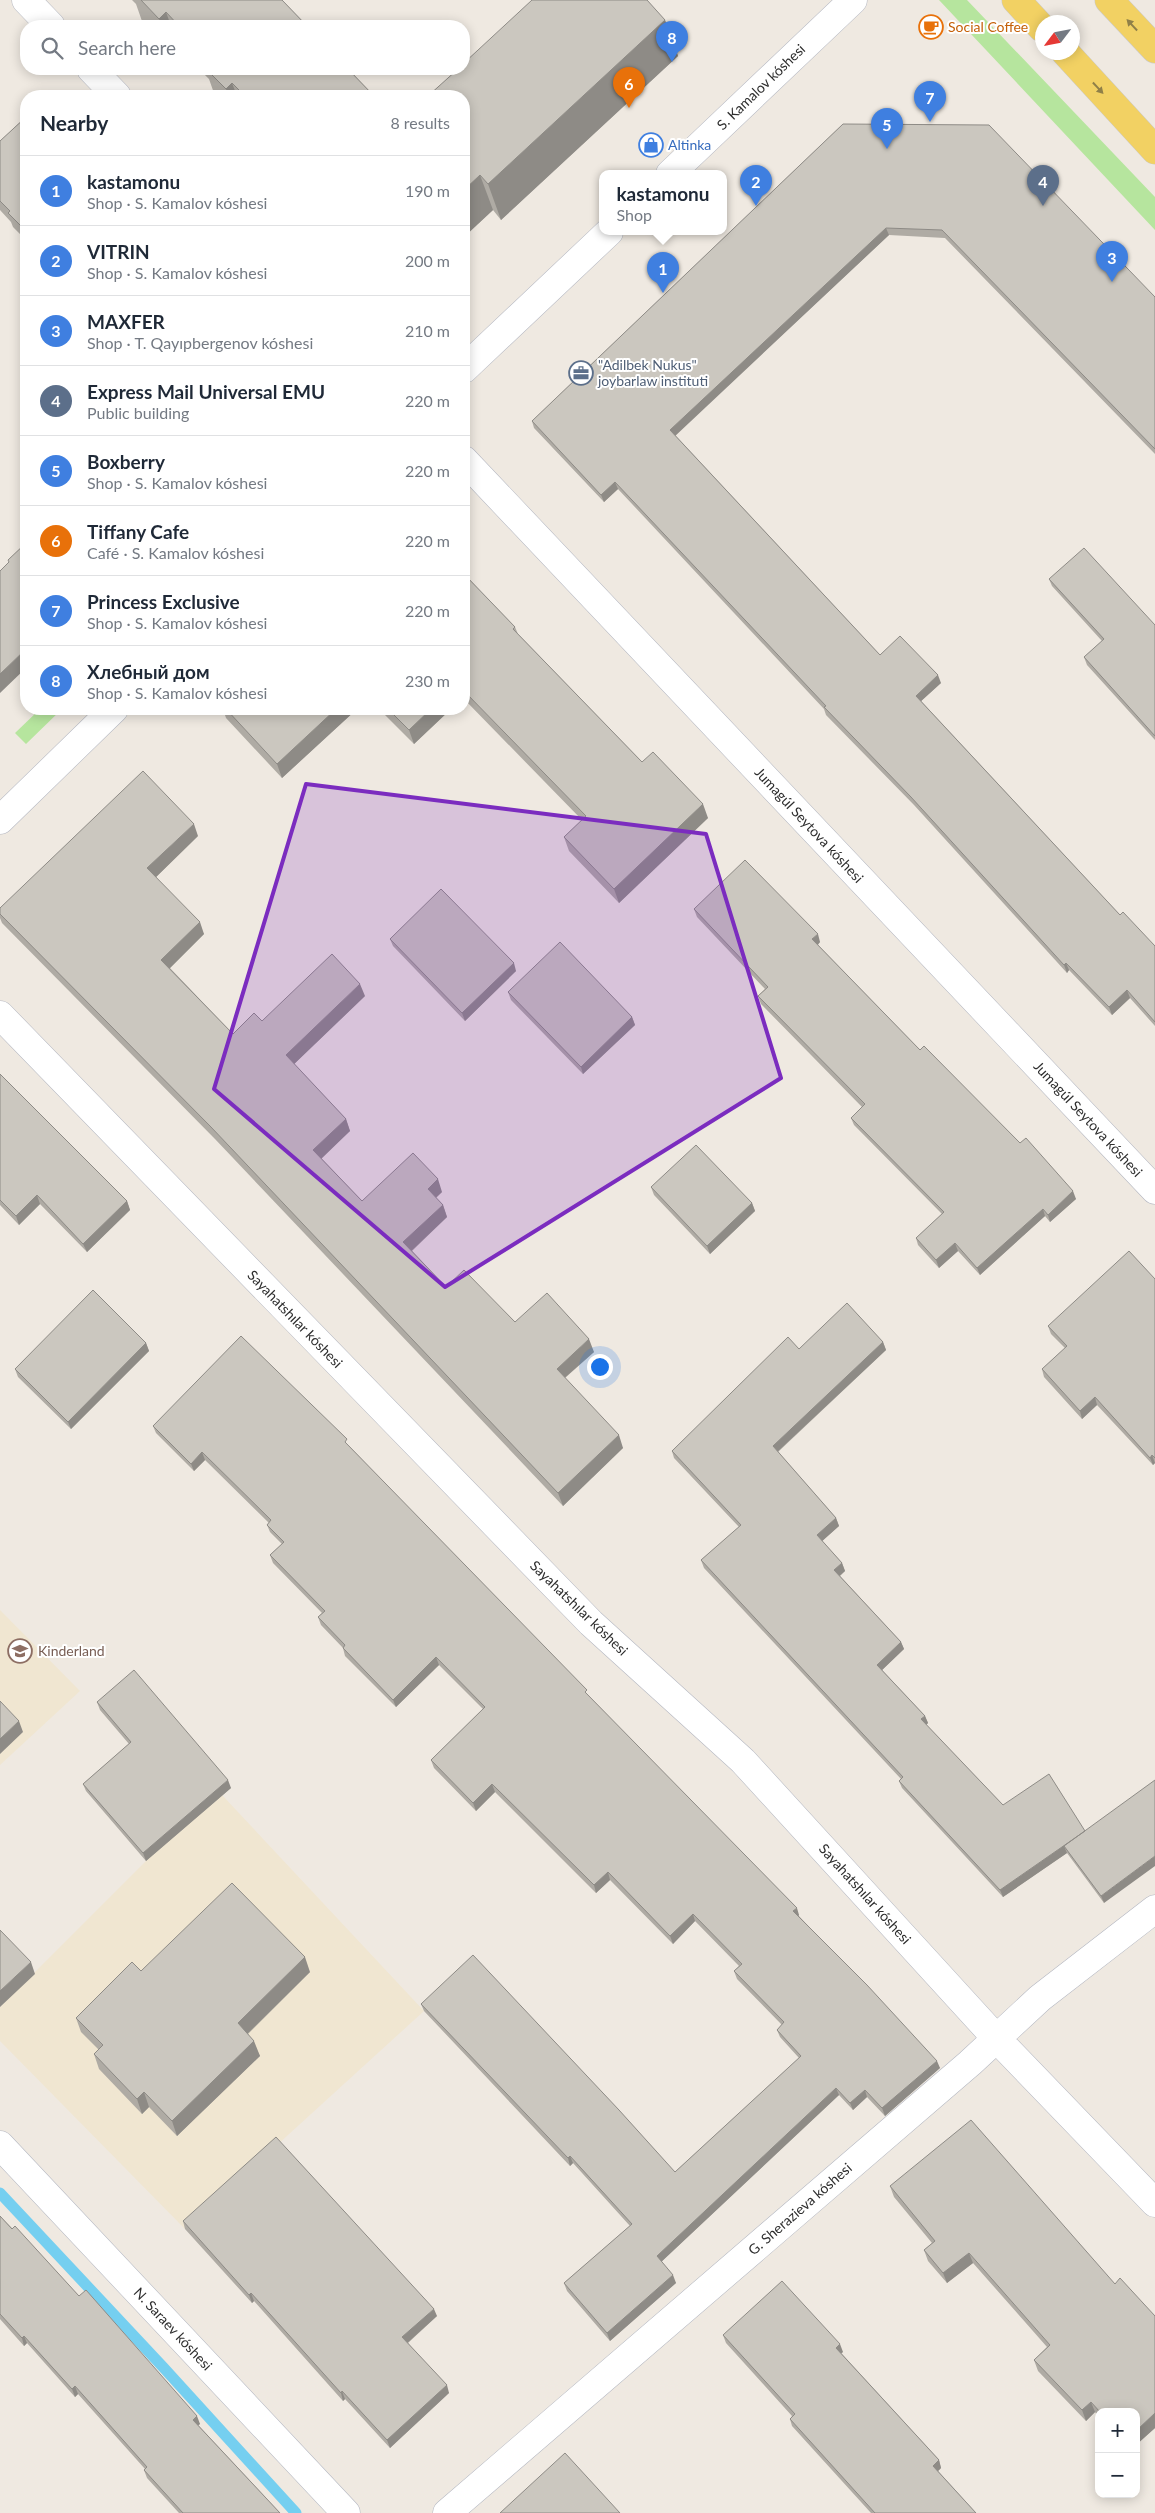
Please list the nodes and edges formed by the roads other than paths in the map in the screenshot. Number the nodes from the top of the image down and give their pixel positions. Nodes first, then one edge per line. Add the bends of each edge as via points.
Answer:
1 (26, 0) edge
2 (853, 0) edge
3 (1016, 0) edge
4 (1109, 0) edge
5 (45, 20) edge
6 (1035, 20) edge
7 (1155, 49) edge
8 (1072, 60) edge
9 (97, 75) edge
10 (111, 90) edge
11 (1155, 150) edge
12 (674, 170) edge
13 (606, 235) edge
14 (470, 363) edge
15 (470, 466) edge
16 (108, 715) edge
17 (0, 820) edge
18 (0, 1015) edge
19 (1155, 1190) edge
20 (1155, 1909) edge
21 (996, 2038) junction
22 (0, 2145) edge
23 (1155, 2203) edge
24 (346, 2513) edge
25 (447, 2513) edge

1 - 5 street
2 - 12 street, S. Kamalov kóshesi
3 - 6 main road
7 -> 4 main road
8 -> 11 main road
9 - 10 street
13 - 14 street
15 - 19 street, Jumagúl Seytova kóshesi
16 - 17 street
18 - 21 street, Sayahatshılar kóshesi via 591,1623 743,1761
20 - 21 street, G. Sherazieva kóshesi via 1040,1998
21 - 23 street, Sayahatshılar kóshesi
21 - 25 street, G. Sherazieva kóshesi via 970,2064
22 - 24 street, N. Saraev kóshesi

